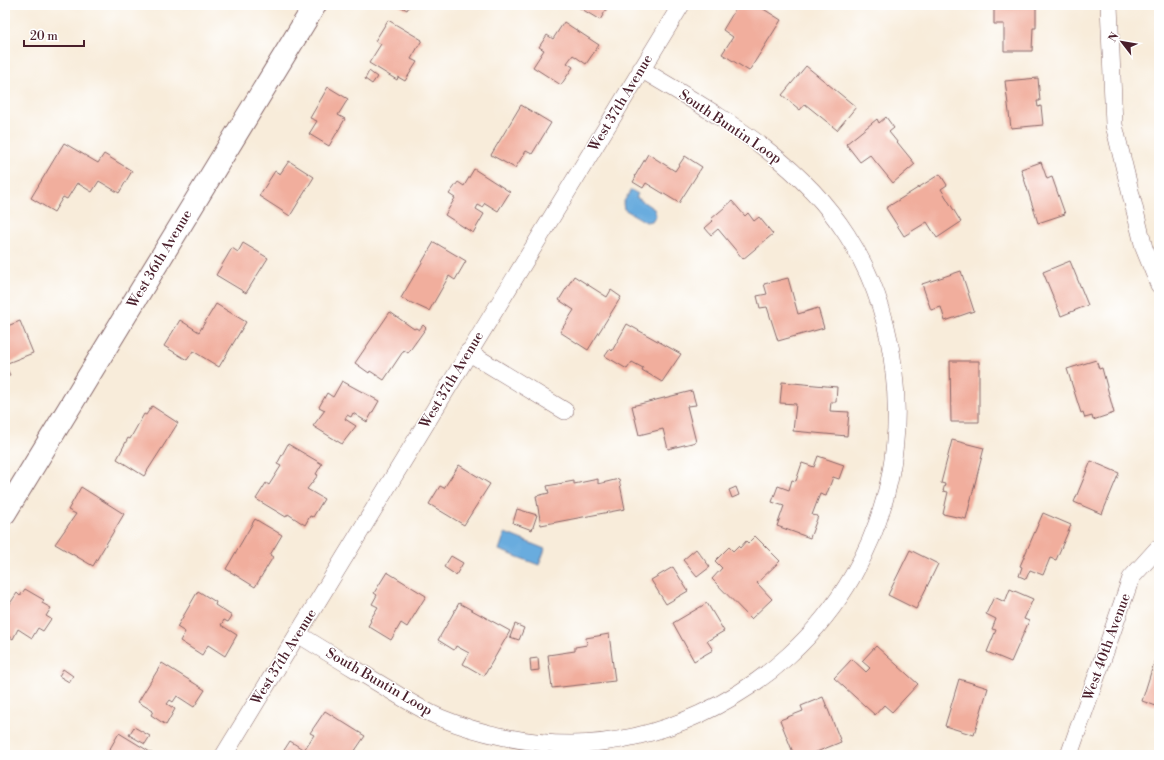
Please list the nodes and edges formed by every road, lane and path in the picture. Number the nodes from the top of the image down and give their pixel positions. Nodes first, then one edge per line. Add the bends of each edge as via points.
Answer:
1 (314, 5) edge
2 (680, 5) edge
3 (1109, 5) edge
4 (641, 69) junction
5 (1159, 285) edge
6 (468, 352) junction
7 (565, 411) dead end
8 (5, 513) edge
9 (1159, 547) edge
10 (298, 634) junction
11 (224, 755) edge
12 (1069, 755) edge

1 - 8 street, West 36th Avenue
2 - 4 street, West 37th Avenue
3 - 5 street via 1114,125 1144,248
4 - 6 street, West 37th Avenue
4 - 10 street, South Buntin Loop via 759,143 795,172 830,210 847,234 875,290 892,354 897,417 895,453 877,524 842,596 799,647 762,679 741,693 666,728 637,736 590,743 555,743 500,735 471,729 441,718 416,706
6 - 7 street
6 - 10 street, West 37th Avenue
9 - 12 street, West 40th Avenue via 1131,578
10 - 11 street, West 37th Avenue

